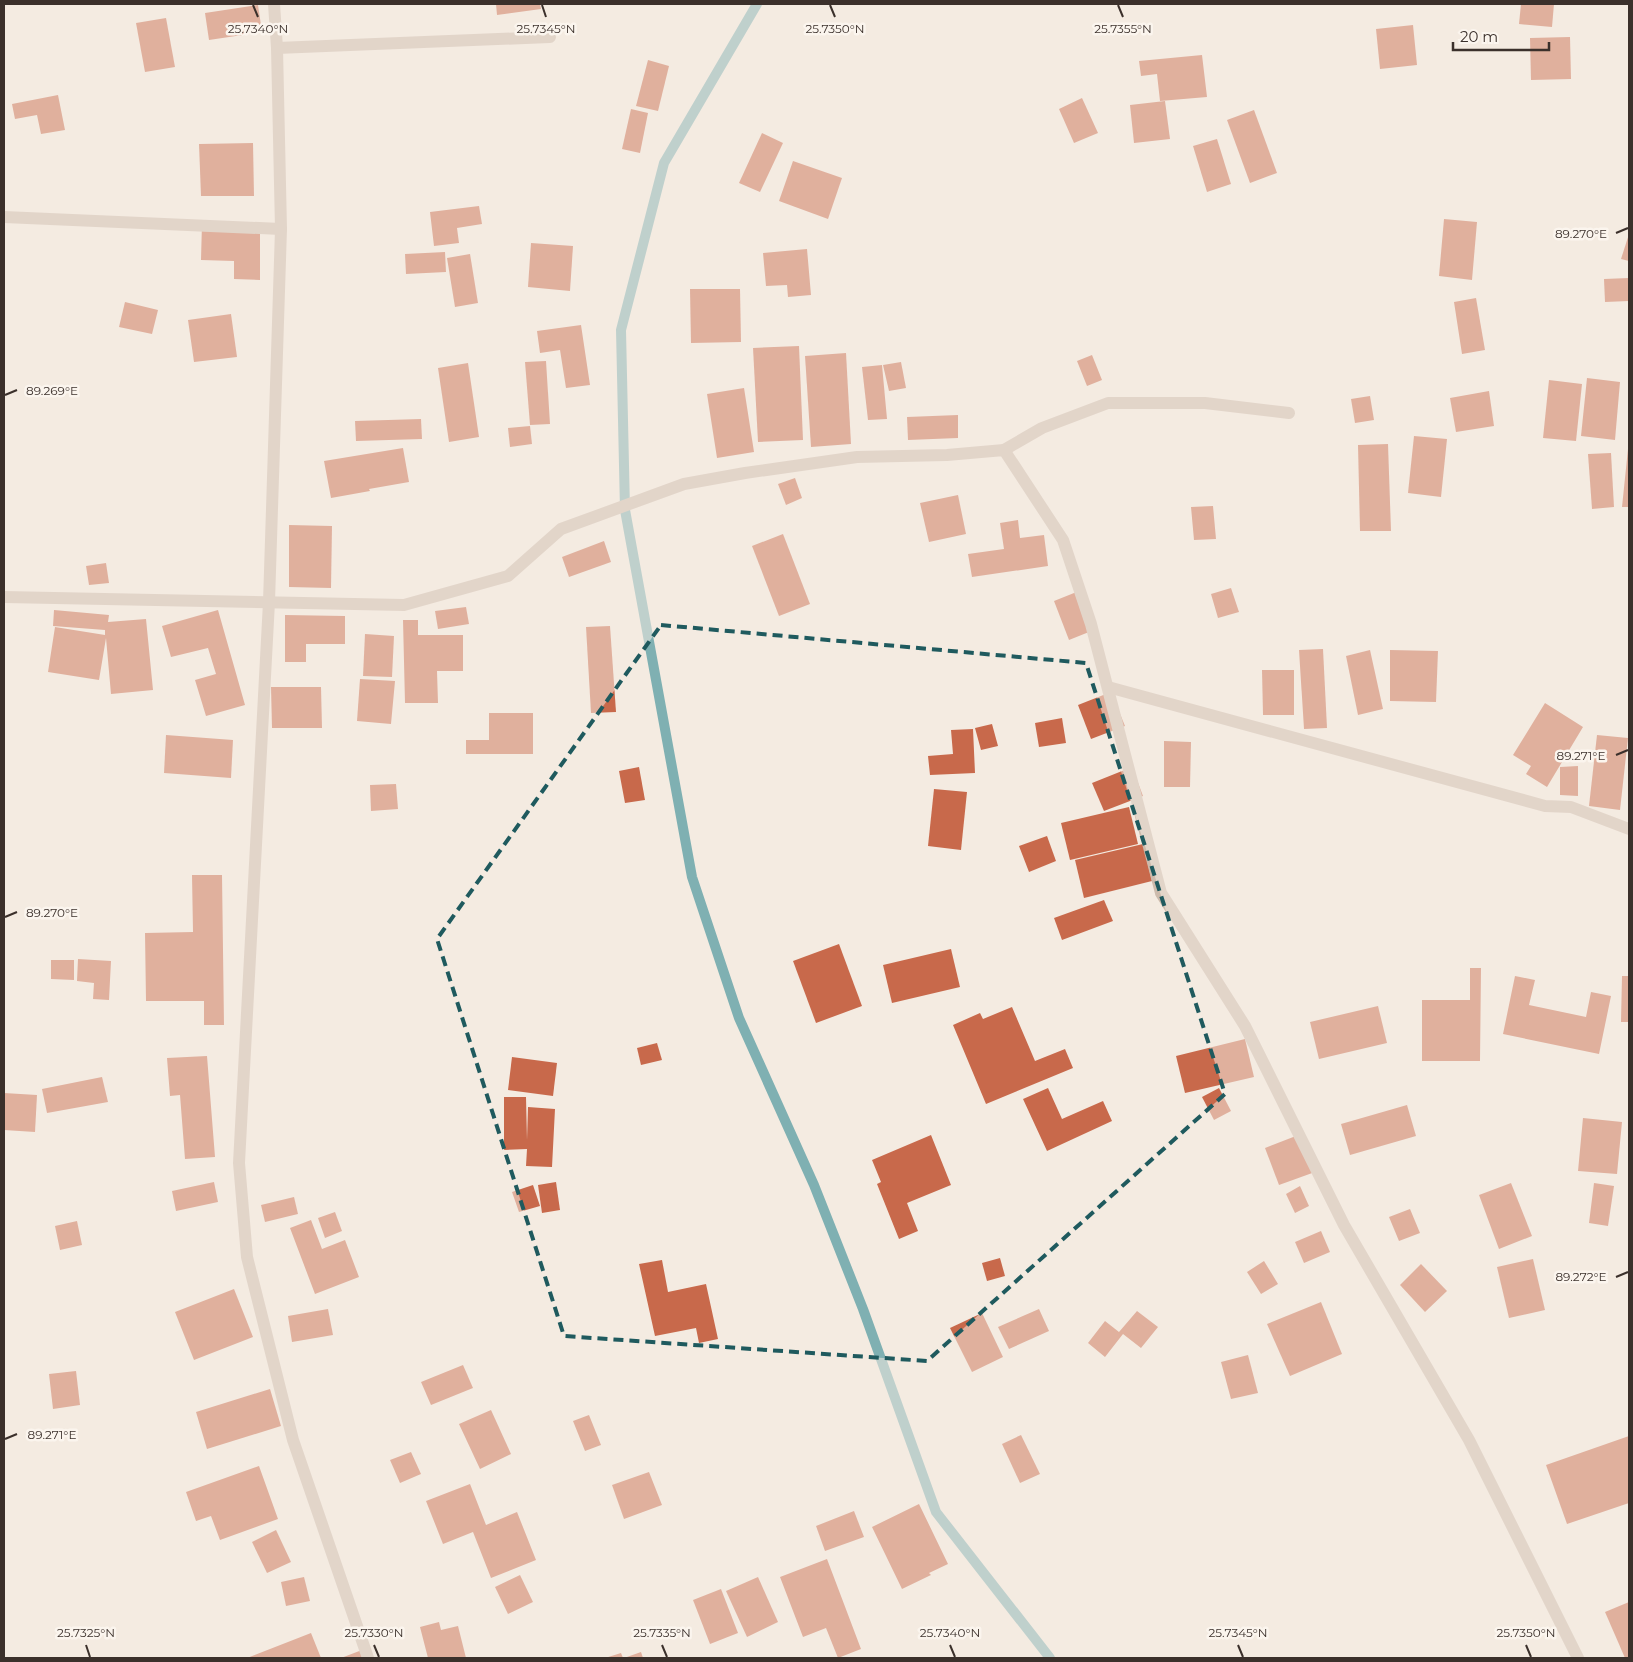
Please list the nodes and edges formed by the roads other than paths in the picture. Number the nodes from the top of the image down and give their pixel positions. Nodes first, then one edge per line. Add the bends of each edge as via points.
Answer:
1 (274, 4) edge
2 (550, 37) dead end
3 (276, 48) junction
4 (4, 217) edge
5 (280, 229) junction
6 (1288, 413) dead end
7 (1004, 450) junction
8 (4, 597) edge
9 (268, 602) junction
10 (1108, 687) junction
11 (1629, 829) edge
12 (368, 1658) edge
13 (1578, 1658) edge

1 - 3 street
2 - 3 street
3 - 5 street
4 - 5 street
5 - 9 street
6 - 7 street via 1206,403 1108,403 1042,428
7 - 9 street via 947,456 857,457 684,484 561,529 508,576 404,605
7 - 10 street via 1063,540
8 - 9 street
9 - 12 street via 239,1163 247,1257 293,1440
10 - 11 street via 1546,806 1571,807
10 - 13 street via 1161,893 1244,1026 1344,1225 1469,1440

